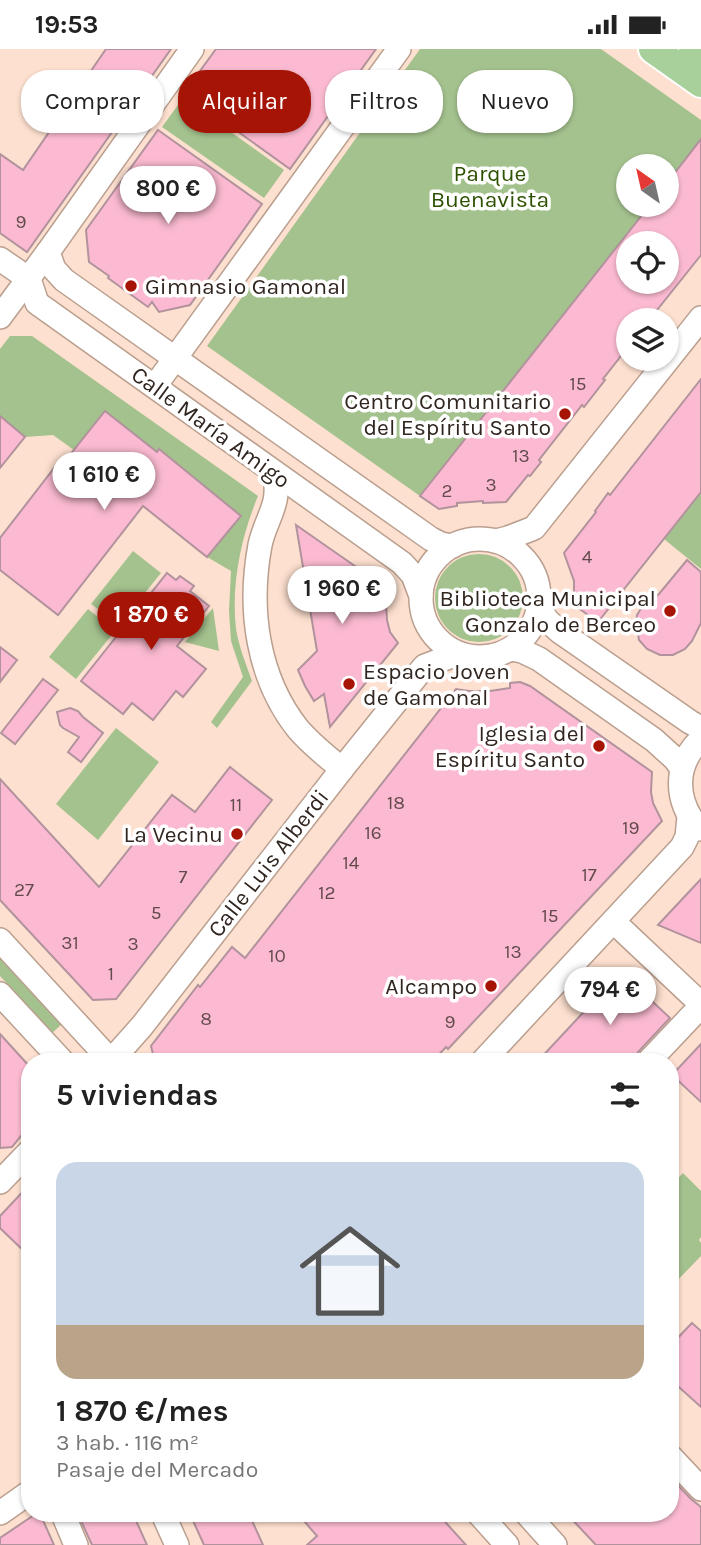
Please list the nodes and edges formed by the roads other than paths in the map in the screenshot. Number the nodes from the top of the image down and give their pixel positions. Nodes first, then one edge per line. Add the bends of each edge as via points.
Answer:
1 (192, 49) edge
2 (399, 49) edge
3 (653, 49) edge
4 (693, 49) edge
5 (701, 55) edge
6 (701, 83) edge
7 (48, 252) junction
8 (0, 259) edge
9 (29, 279) junction
10 (37, 303) junction
11 (1, 316) edge
12 (701, 318) edge
13 (175, 358) junction
14 (155, 386) junction
15 (274, 473) junction
16 (306, 495) junction
17 (274, 506) junction
18 (534, 528) junction
19 (496, 541) junction
20 (453, 546) junction
21 (534, 576) junction
22 (421, 596) junction
23 (539, 608) junction
24 (429, 629) junction
25 (511, 649) junction
26 (457, 654) junction
27 (425, 666) junction
28 (701, 728) edge
29 (701, 739) edge
30 (342, 769) junction
31 (682, 769) junction
32 (695, 824) edge
33 (691, 844) edge
34 (614, 922) junction
35 (0, 940) edge
36 (0, 994) edge
37 (701, 1005) edge
38 (55, 1053) edge
39 (103, 1053) edge
40 (119, 1053) edge
41 (490, 1053) edge
42 (656, 1053) edge
43 (21, 1160) edge
44 (0, 1182) edge
45 (679, 1466) edge
46 (701, 1489) edge
47 (21, 1498) edge
48 (0, 1513) edge
49 (66, 1522) edge
50 (167, 1522) edge
51 (486, 1522) edge
52 (534, 1522) edge
53 (76, 1545) edge
54 (177, 1545) edge
55 (508, 1545) edge
56 (555, 1545) edge

1 - 7 street
2 - 13 street
3 - 6 main road
4 - 5 main road
7 - 9 street
7 - 13 street, Calle María Amigo via 64,280
8 - 9 street
9 - 10 street
9 - 11 street
10 - 11 street
10 - 14 street, Calle María Amigo
12 - 18 street
13 - 14 street
13 - 20 street, Calle María Amigo via 431,539
14 - 15 street, Calle María Amigo
15 - 16 street, Calle María Amigo
15 - 17 street
16 - 17 street
16 - 22 street, Calle María Amigo via 409,569
17 - 30 street via 263,532 254,593 264,662 276,694 299,729
18 - 19 street
18 - 21 street
19 - 20 street
19 - 21 street via 519,553
20 - 22 street via 428,572
21 - 23 street
22 - 24 street
23 - 25 street via 530,629
23 - 28 street via 559,631
24 - 26 street
24 - 27 street
25 - 26 street via 487,656
25 - 31 street via 539,659 654,740
26 - 27 street
27 - 30 street, Calle Luis Alberdi
29 - 31 street
30 - 40 street, Calle Luis Alberdi
31 - 32 street via 681,798
32 - 33 street via 687,837
33 - 34 street
34 - 37 street
34 - 41 street
35 - 39 street
36 - 38 street
37 - 42 street
43 - 44 street
45 - 46 street
47 - 48 street
49 - 53 street
50 - 54 street
51 - 55 street
52 - 56 street

